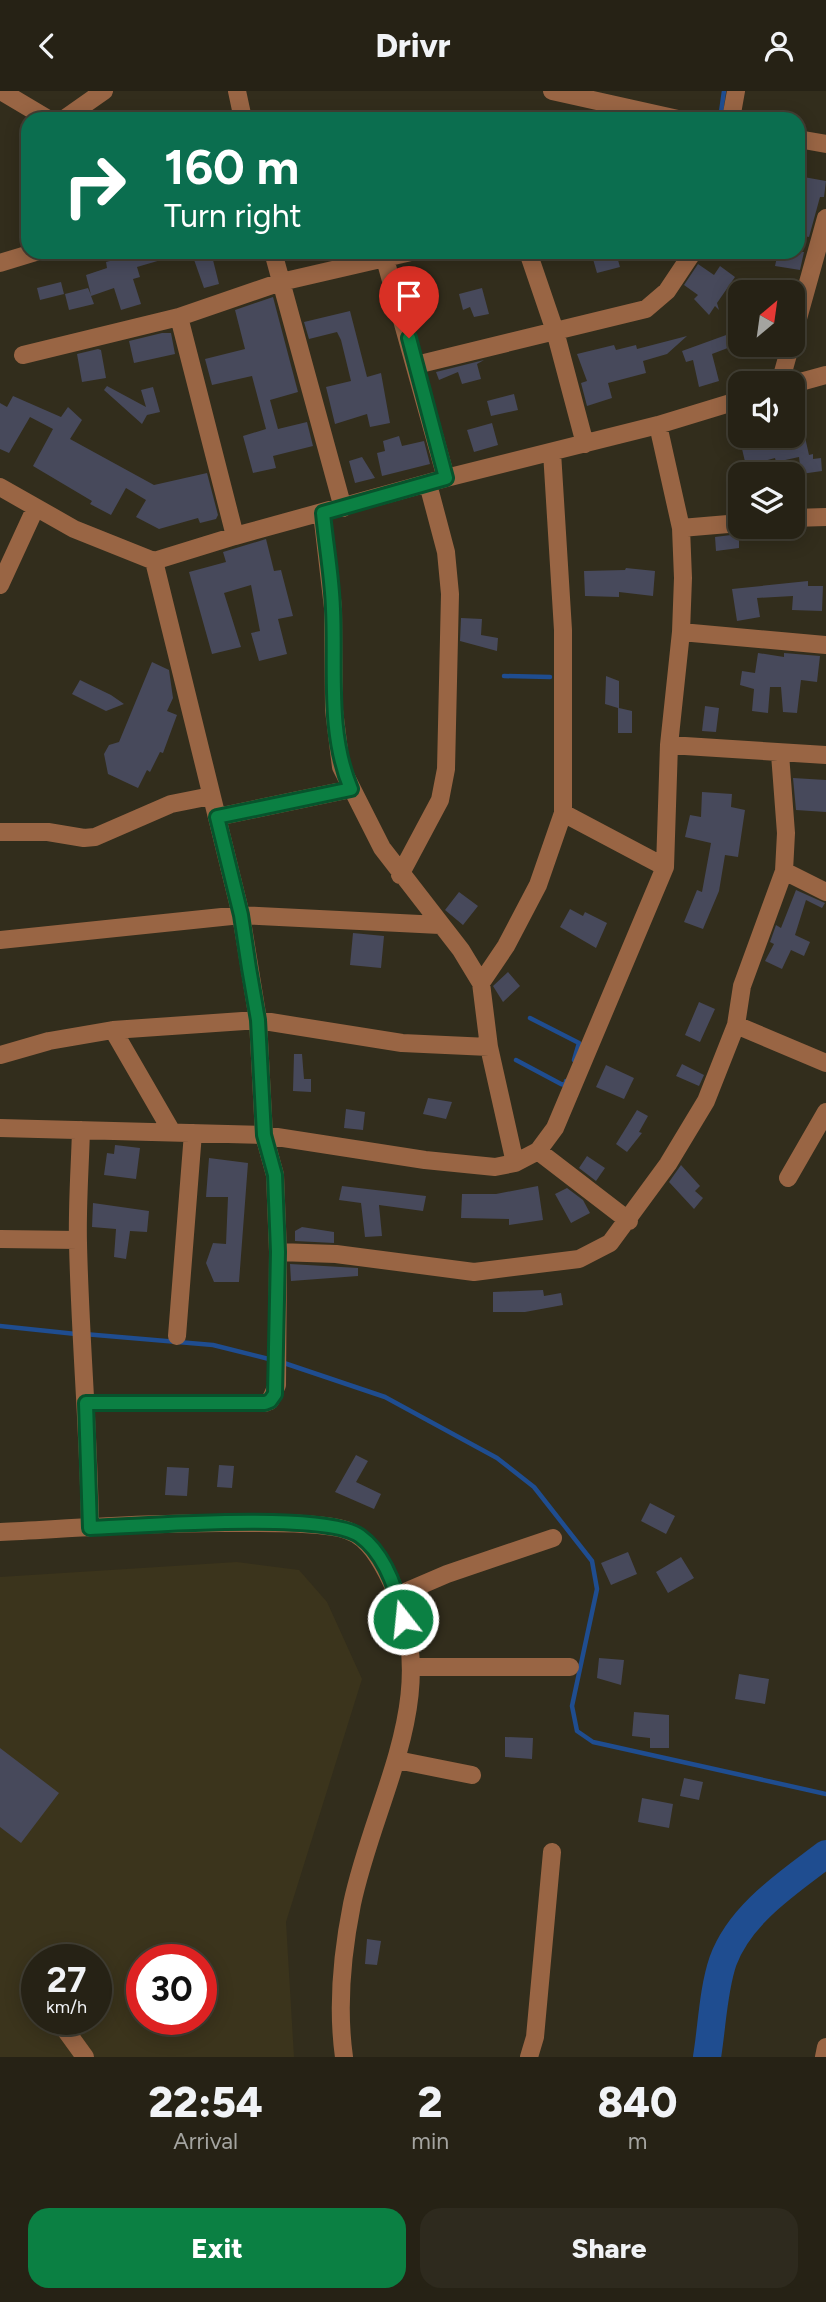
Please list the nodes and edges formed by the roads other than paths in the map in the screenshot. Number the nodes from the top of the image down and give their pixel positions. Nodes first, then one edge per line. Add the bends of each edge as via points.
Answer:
1 (1, 91) edge
2 (104, 91) edge
3 (237, 91) edge
4 (551, 91) edge
5 (736, 91) edge
6 (36, 112) edge
7 (74, 112) edge
8 (242, 112) edge
9 (646, 112) edge
10 (732, 112) edge
11 (805, 140) edge
12 (826, 144) edge
13 (826, 218) edge
14 (21, 257) edge
15 (276, 259) edge
16 (385, 259) joint
17 (530, 259) edge
18 (688, 259) edge
19 (0, 263) edge
20 (281, 282) junction
21 (178, 317) junction
22 (555, 331) junction
23 (23, 355) dead end
24 (416, 365) junction
25 (783, 371) edge
26 (826, 375) edge
27 (805, 381) edge
28 (728, 404) edge
29 (658, 425) junction
30 (585, 444) junction
31 (552, 452) junction
32 (446, 478) junction
33 (428, 484) junction
34 (0, 487) edge
35 (343, 508) junction
36 (35, 509) junction
37 (323, 513) junction
38 (826, 517) edge
39 (805, 518) edge
40 (728, 524) edge
41 (681, 528) junction
42 (235, 536) junction
43 (154, 561) junction
44 (0, 585) edge
45 (681, 632) junction
46 (826, 645) edge
47 (669, 745) junction
48 (779, 754) junction
49 (826, 755) edge
50 (351, 789) junction
51 (211, 796) junction
52 (563, 813) junction
53 (217, 817) junction
54 (0, 832) edge
55 (665, 867) junction
56 (784, 871) junction
57 (400, 875) junction
58 (826, 892) edge
59 (241, 915) junction
60 (440, 925) junction
61 (0, 940) edge
62 (481, 983) junction
63 (258, 1020) junction
64 (736, 1025) junction
65 (113, 1030) junction
66 (489, 1047) junction
67 (0, 1055) edge
68 (826, 1063) edge
69 (826, 1112) edge
70 (0, 1128) edge
71 (81, 1130) junction
72 (172, 1132) junction
73 (193, 1133) junction
74 (264, 1135) junction
75 (538, 1151) junction
76 (515, 1163) junction
77 (788, 1178) dead end
78 (629, 1221) junction
79 (0, 1239) edge
80 (78, 1240) junction
81 (278, 1252) junction
82 (177, 1336) dead end
83 (86, 1403) junction
84 (90, 1528) junction
85 (0, 1532) edge
86 (553, 1538) dead end
87 (398, 1595) junction
88 (413, 1667) junction
89 (570, 1667) dead end
90 (397, 1760) junction
91 (472, 1775) dead end
92 (552, 1852) dead end
93 (69, 2035) edge
94 (826, 2047) edge
95 (85, 2057) edge
96 (344, 2057) edge
97 (529, 2057) edge
98 (824, 2057) edge

1 - 6 street
2 - 7 street
3 - 8 street
4 - 9 street
5 - 10 street
11 - 12 street
13 - 25 street
14 - 19 street
15 - 20 street
16 - 20 street
16 - 24 street
17 - 22 street
18 - 22 street via 667,291 646,309
20 - 21 street
20 - 35 street
21 - 23 street
21 - 42 street
22 - 24 street
22 - 30 street
24 - 32 street
26 - 27 street
28 - 29 street
29 - 30 street
29 - 41 street
30 - 31 street
31 - 32 street
31 - 52 street via 563,630
32 - 33 street
33 - 35 street
33 - 57 street via 446,552 450,594 446,769 440,800
34 - 36 street
35 - 37 street
36 - 43 street
36 - 44 street
37 - 42 street
37 - 50 street via 333,608 337,744
38 - 39 street
40 - 41 street
41 - 45 street
42 - 43 street
43 - 51 street
45 - 46 street
45 - 47 street
47 - 48 street
47 - 55 street
48 - 49 street
48 - 56 street via 786,833
50 - 53 street
50 - 57 street
51 - 53 street
51 - 54 street via 171,804 95,837
52 - 55 street
52 - 62 street via 538,885
53 - 59 street
55 - 75 street via 555,1128
56 - 58 street
56 - 64 street via 742,986
57 - 60 street
59 - 60 street
59 - 61 street
59 - 63 street
60 - 62 street
62 - 66 street
63 - 65 street
63 - 66 street via 402,1043
63 - 74 street
64 - 68 street
64 - 78 street via 706,1101
65 - 67 street
65 - 72 street
66 - 76 street
69 - 77 street
70 - 71 street
71 - 72 street
71 - 80 street
72 - 73 street
73 - 74 street
73 - 82 street
74 - 76 street via 425,1160 495,1167
74 - 81 street via 275,1175
75 - 76 street
75 - 78 street
78 - 81 street via 610,1243 579,1259 474,1272 336,1254
79 - 80 street
80 - 83 street
81 - 83 street via 277,1385 270,1401
83 - 84 street
84 - 85 street
84 - 87 street via 221,1523 340,1528 359,1535 375,1551
86 - 87 street
87 - 88 street
88 - 89 street
88 - 90 street
90 - 91 street
90 - 96 street via 347,1934 341,1993
92 - 97 street via 535,2037
93 - 95 street
94 - 98 street

